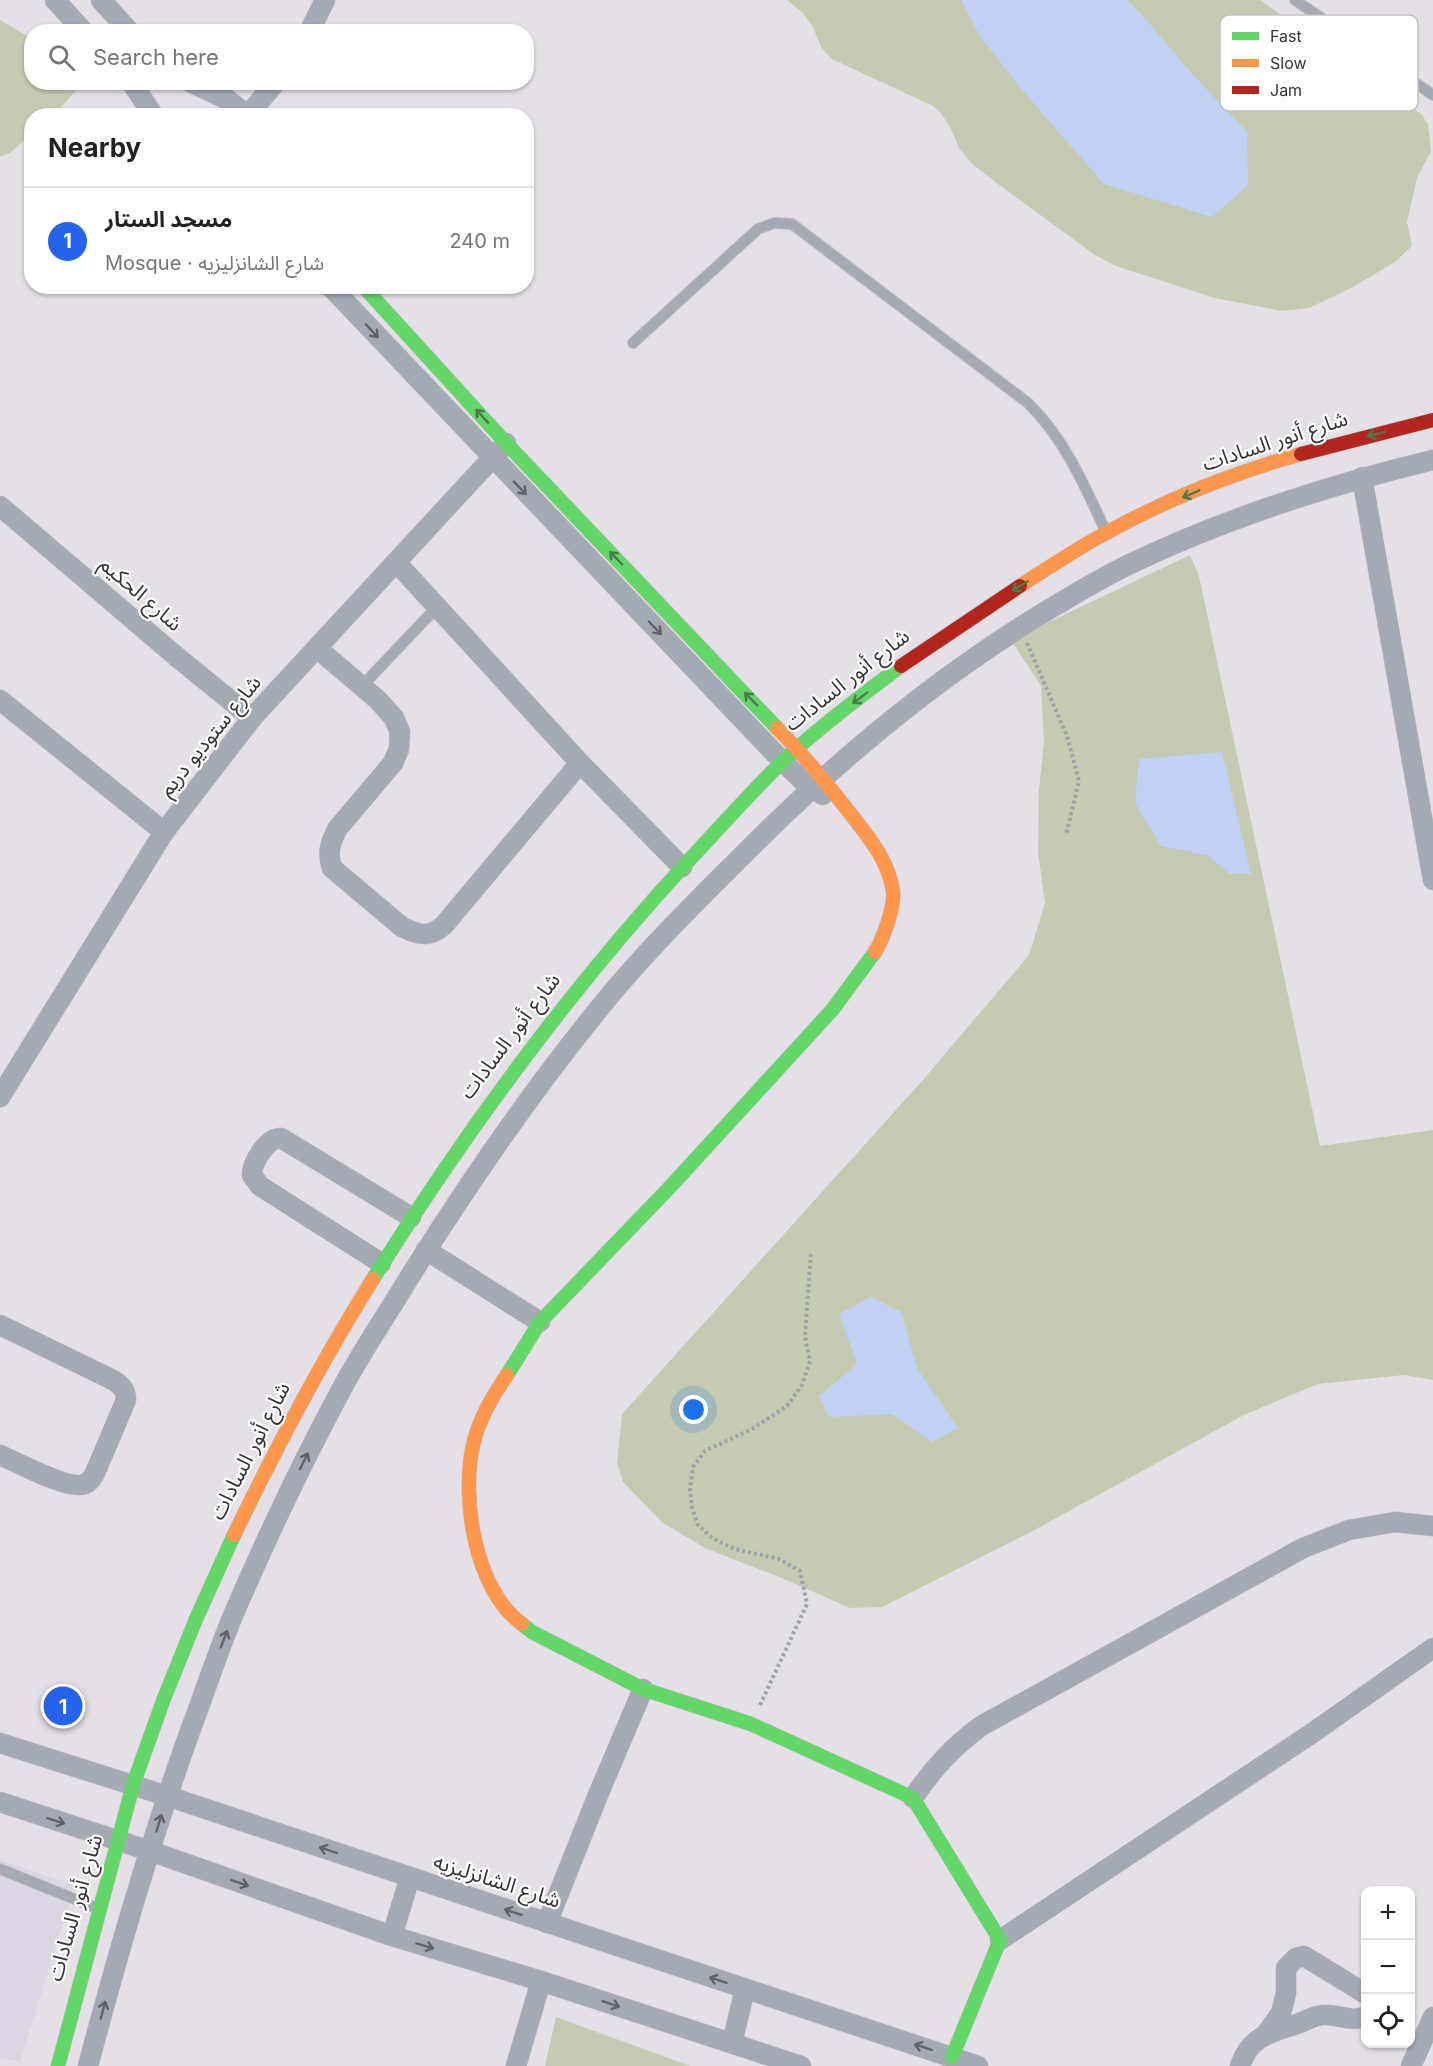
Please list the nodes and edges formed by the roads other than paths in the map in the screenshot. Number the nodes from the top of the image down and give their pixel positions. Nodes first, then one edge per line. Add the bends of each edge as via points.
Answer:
1 (55, 0) edge
2 (100, 0) edge
3 (325, 0) edge
4 (1295, 0) edge
5 (1317, 15) edge
6 (77, 24) edge
7 (122, 24) edge
8 (313, 24) edge
9 (1418, 85) edge
10 (136, 90) edge
11 (207, 90) edge
12 (269, 90) edge
13 (1433, 95) edge
14 (149, 108) edge
15 (239, 108) edge
16 (254, 108) edge
17 (337, 294) edge
18 (370, 294) edge
19 (633, 343) dead end
20 (1433, 420) edge
21 (507, 443) junction
22 (491, 458) junction
23 (1433, 460) edge
24 (1362, 477) junction
25 (0, 506) edge
26 (1106, 533) junction
27 (396, 562) junction
28 (436, 607) junction
29 (318, 648) junction
30 (362, 686) junction
31 (0, 700) edge
32 (252, 718) junction
33 (797, 748) junction
34 (783, 762) junction
35 (580, 763) junction
36 (818, 783) junction
37 (844, 807) joint
38 (164, 832) junction
39 (682, 867) junction
40 (1433, 880) edge
41 (0, 1097) edge
42 (411, 1217) junction
43 (426, 1250) junction
44 (381, 1263) junction
45 (540, 1322) junction
46 (0, 1325) edge
47 (0, 1455) edge
48 (1433, 1526) edge
49 (1433, 1648) edge
50 (643, 1689) junction
51 (0, 1743) edge
52 (133, 1785) junction
53 (167, 1796) junction
54 (913, 1798) junction
55 (0, 1802) edge
56 (119, 1842) junction
57 (150, 1851) junction
58 (0, 1869) edge
59 (410, 1877) junction
60 (99, 1909) junction
61 (547, 1923) junction
62 (392, 1936) junction
63 (1000, 1940) junction
64 (541, 1981) junction
65 (745, 1989) junction
66 (1361, 1992) edge
67 (1361, 2018) edge
68 (1433, 2018) edge
69 (1266, 2034) junction
70 (732, 2043) junction
71 (952, 2057) junction
72 (58, 2066) edge
73 (88, 2066) edge
74 (516, 2066) edge
75 (801, 2066) edge
76 (978, 2066) edge
77 (1240, 2066) edge
78 (1411, 2066) edge

1 - 6 street
2 - 7 street
3 - 8 street
4 - 5 lane
9 - 13 lane
10 - 14 street
11 - 15 street
12 - 16 street
17 -> 22 street
21 -> 18 street
19 - 26 lane via 758,229 774,223 792,224 1028,403 1058,438
20 -> 26 street, شارع أنور السادات via 1288,457 1193,492
21 - 22 street, شارع ستوديو دريم
33 -> 21 street
22 - 27 street, شارع ستوديو دريم
22 -> 34 street
23 - 24 street
24 - 36 street via 1206,531 1094,582 986,648
24 - 40 street
25 - 32 street, شارع الحكيم
26 -> 33 street, شارع أنور السادات via 953,630
27 - 28 street
27 - 29 street, شارع ستوديو دريم
28 - 30 lane
28 - 35 street
29 - 30 street
29 - 32 street, شارع ستوديو دريم
30 - 35 street via 393,718 400,732 399,749 393,763 338,828 328,855 332,868 402,927 416,934 428,935 444,925
31 - 38 street
32 - 38 street, شارع ستوديو دريم
33 - 34 street, شارع أنور السادات
33 - 36 street
34 - 36 street
34 - 39 street, شارع أنور السادات
35 - 39 street
36 - 37 street
36 - 43 street via 697,901 608,997 482,1164
37 - 45 street via 885,863 893,893 878,950 791,1056
38 - 41 street, شارع ستوديو دريم
39 - 42 street, شارع أنور السادات via 577,986 506,1078
42 - 44 street, شارع أنور السادات
42 - 44 street via 281,1138 272,1140 255,1161 252,1175 260,1186
43 - 45 street
53 -> 43 street via 232,1619 274,1523 342,1388
44 - 52 street, شارع أنور السادات via 334,1341 246,1509 197,1616
45 - 50 street via 486,1407 473,1445 468,1482 471,1520 484,1573 497,1599 532,1632
46 - 47 street via 121,1385 126,1400 95,1473 85,1484 68,1484
48 - 54 street via 1395,1522 1349,1530 1303,1548 981,1726 929,1774
49 - 63 street via 1311,1734
50 - 54 street via 751,1724
50 - 61 street
51 - 52 street, شارع الشانزليزيه
52 - 53 street, شارع الشانزليزيه
52 - 56 street, شارع أنور السادات
57 -> 53 street
59 -> 53 street, شارع الشانزليزيه
54 - 63 street
55 -> 56 street
56 - 57 street
56 - 60 street, شارع أنور السادات
57 -> 62 street
73 -> 57 street
58 - 60 lane
61 -> 59 street, شارع الشانزليزيه
59 - 62 street
60 - 72 street, شارع أنور السادات
65 -> 61 street, شارع الشانزليزيه
62 -> 64 street
63 - 71 street
64 -> 70 street
64 - 74 street
65 - 70 street
71 -> 65 street, شارع الشانزليزيه
66 - 69 street via 1304,1956 1296,1958 1286,1968 1281,2013
67 - 69 street via 1322,2014
68 - 78 street
69 - 77 street via 1246,2049
70 - 75 street
71 - 76 street, شارع الشانزليزيه

